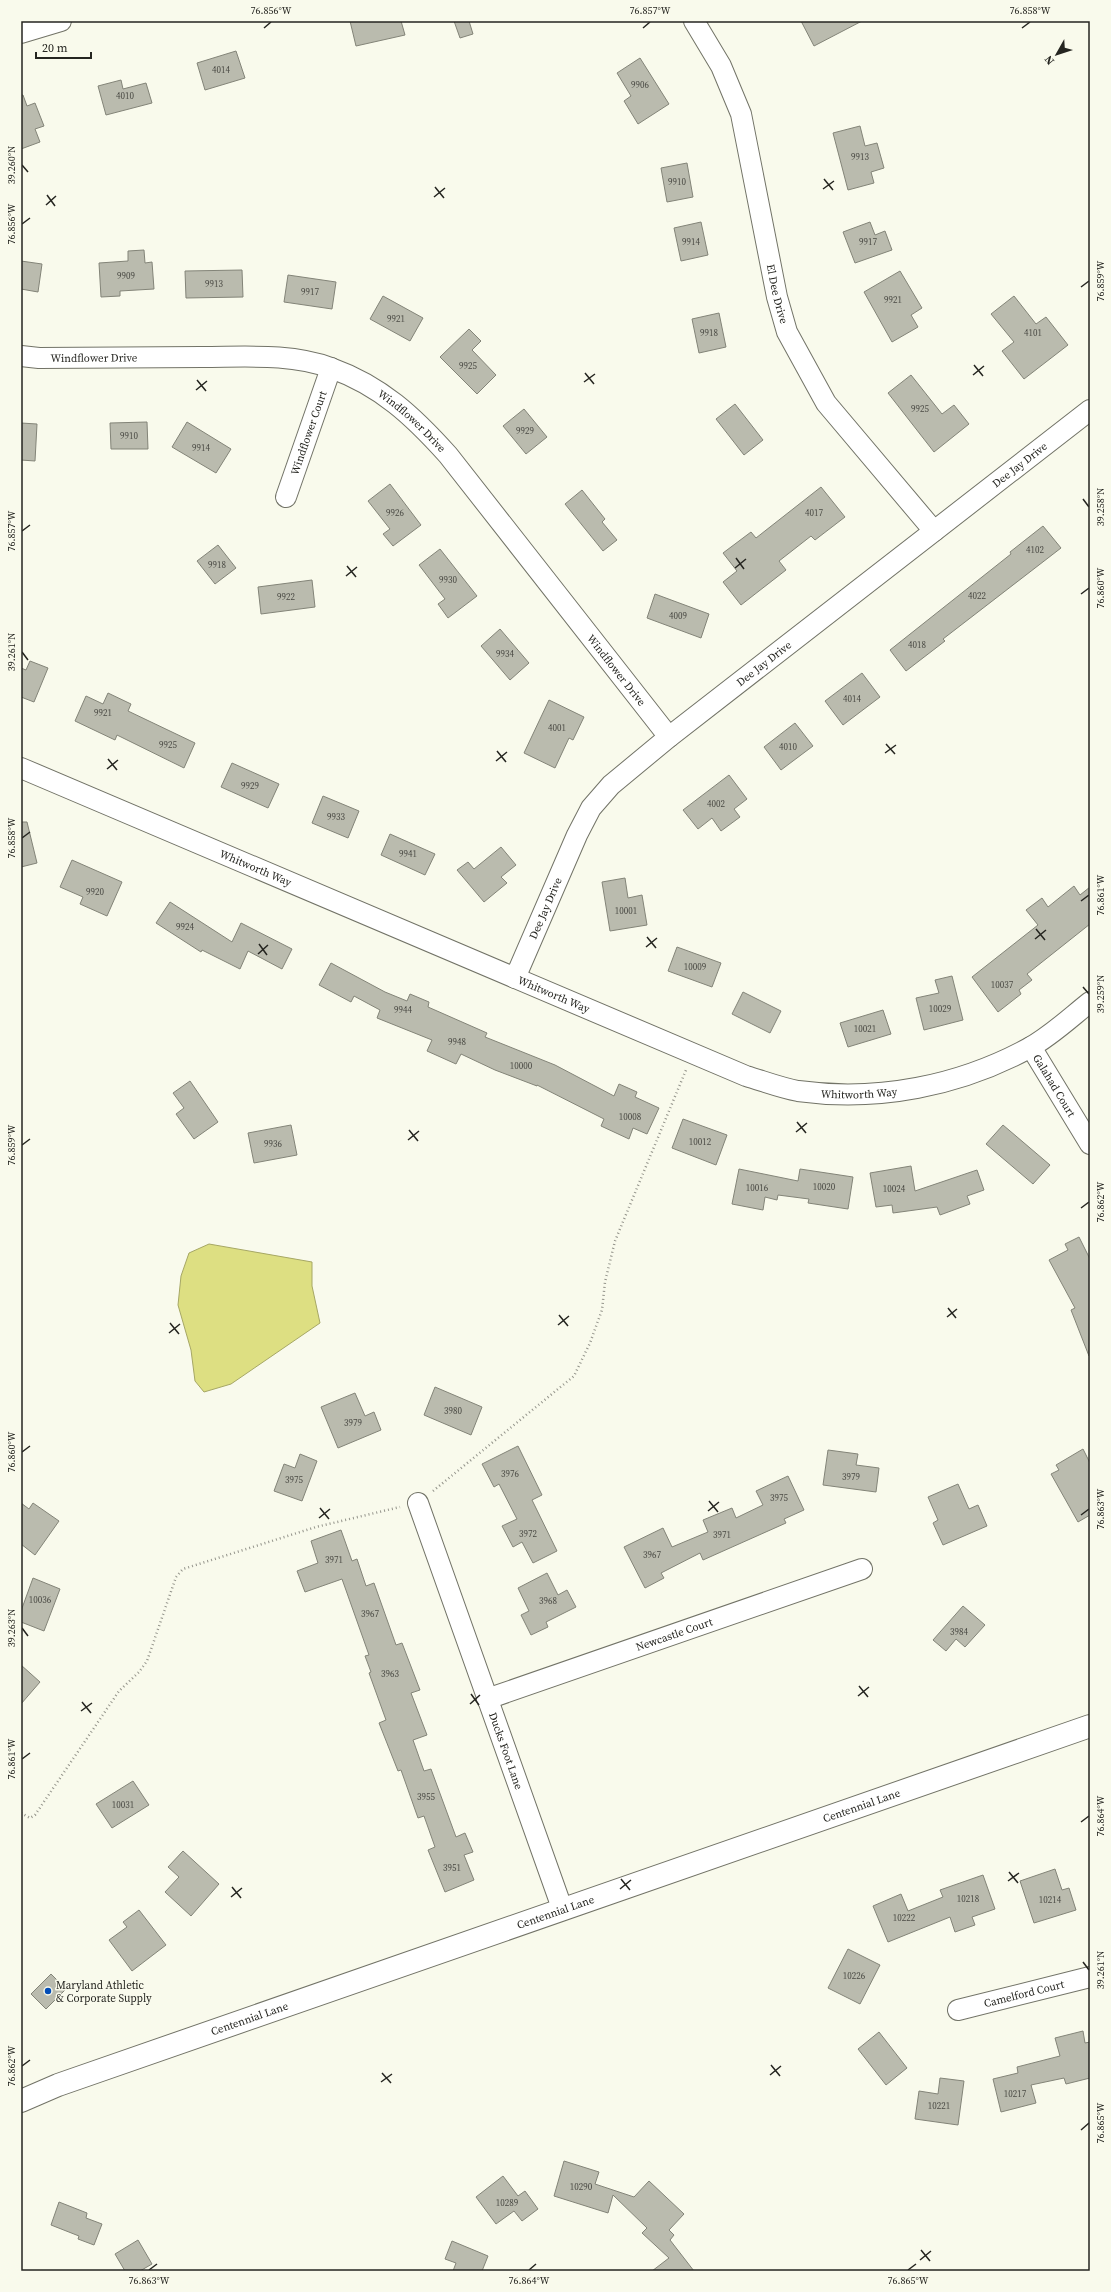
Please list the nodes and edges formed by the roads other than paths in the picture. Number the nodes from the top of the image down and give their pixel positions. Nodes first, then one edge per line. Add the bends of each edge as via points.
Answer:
1 (61, 21) edge
2 (694, 21) edge
3 (21, 33) edge
4 (21, 356) edge
5 (331, 368) junction
6 (1090, 410) edge
7 (286, 497) dead end
8 (934, 531) junction
9 (669, 737) junction
10 (21, 768) edge
11 (515, 978) junction
12 (1090, 1002) edge
13 (1031, 1047) junction
14 (1090, 1144) edge
15 (418, 1503) road end
16 (862, 1569) dead end
17 (487, 1698) junction
18 (1090, 1726) edge
19 (562, 1908) junction
20 (1090, 1977) edge
21 (958, 2010) dead end
22 (21, 2101) edge

1 - 3 street
2 - 8 street, El Dee Drive via 721,66 741,114 777,297 787,332 826,403
4 - 5 street, Windflower Drive via 260,357 301,359
5 - 7 street, Windflower Court
5 - 9 street, Windflower Drive via 367,384 396,402 421,425 448,455
6 - 8 street, Dee Jay Drive
8 - 9 street, Dee Jay Drive
9 - 11 street, Dee Jay Drive via 611,785 591,808
10 - 11 street, Whitworth Way
11 - 13 street, Whitworth Way via 746,1076 798,1090 846,1094 894,1092 940,1084 986,1069
12 - 13 street, Whitworth Way
13 - 14 street, Galahad Court
15 - 17 street, Ducks Foot Lane
16 - 17 street, Newcastle Court
17 - 19 street, Ducks Foot Lane
18 - 19 street, Centennial Lane
19 - 22 street, Centennial Lane via 58,2085
20 - 21 street, Camelford Court

